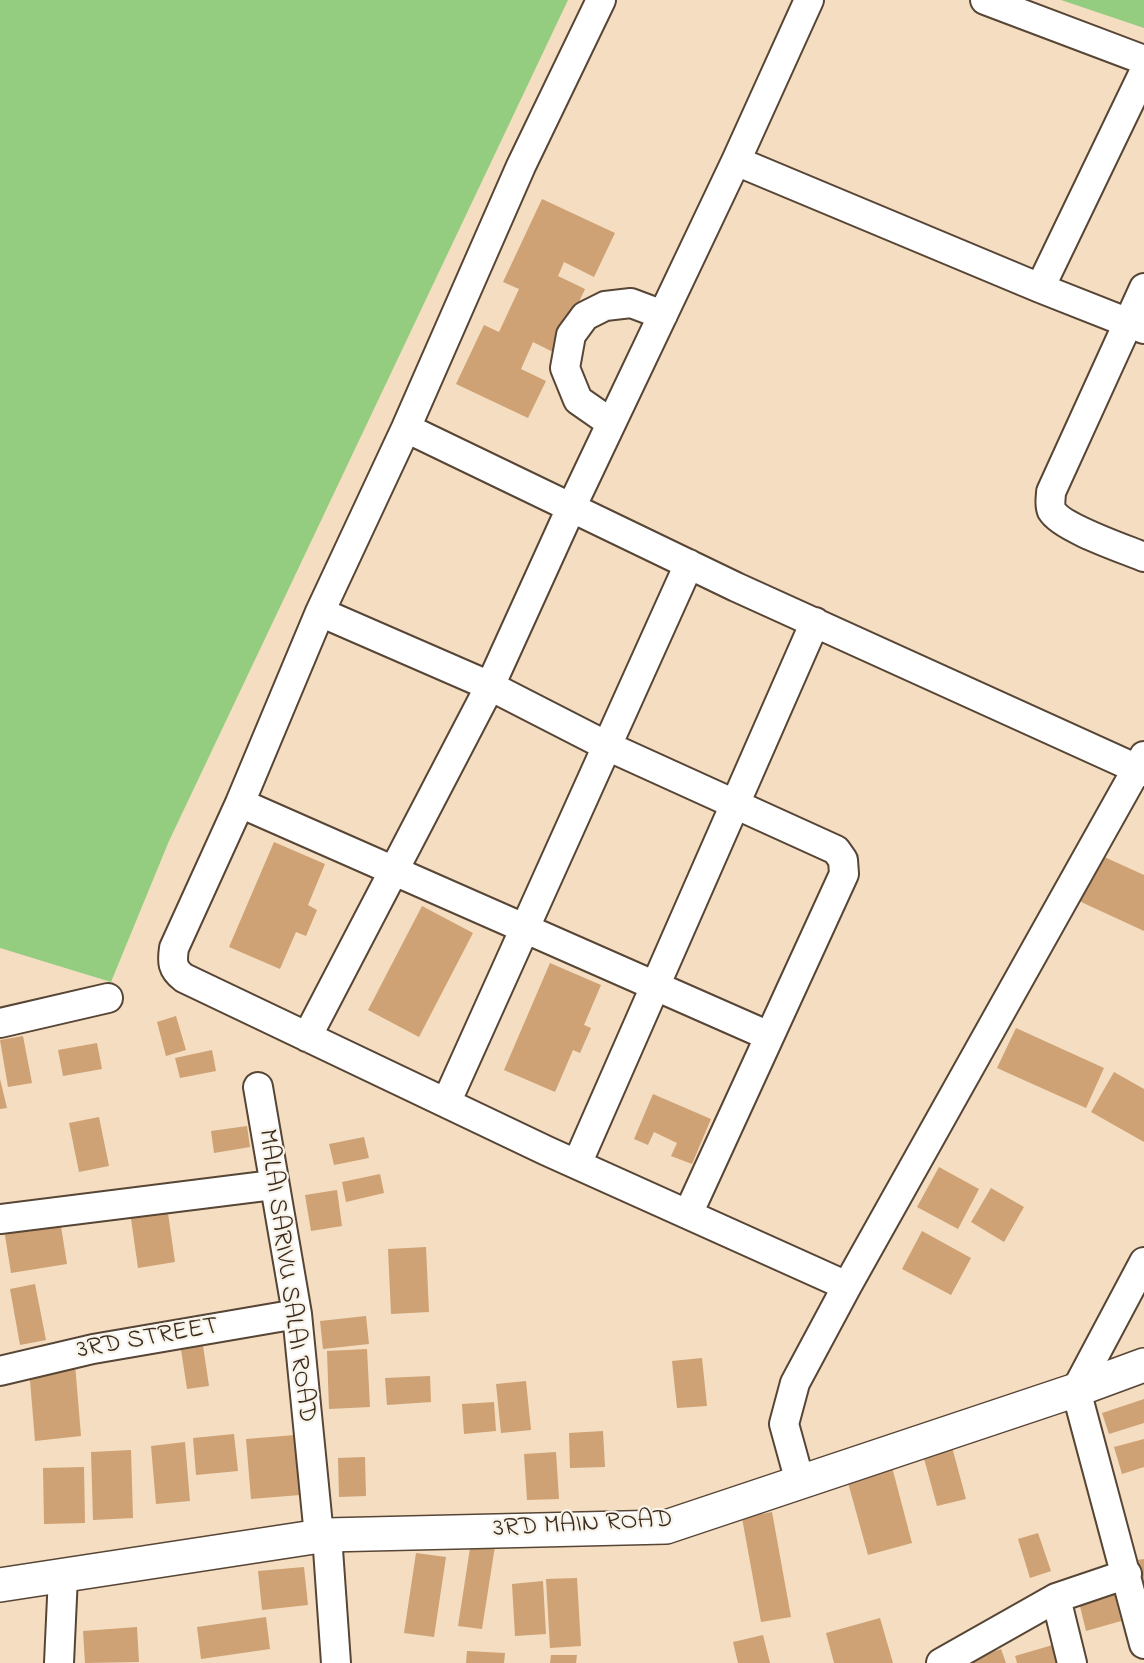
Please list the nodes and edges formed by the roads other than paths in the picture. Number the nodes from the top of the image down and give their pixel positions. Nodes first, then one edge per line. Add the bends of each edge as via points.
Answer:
1 (601, 0) edge
2 (809, 0) edge
3 (985, 0) edge
4 (1144, 60) edge
5 (1144, 72) edge
6 (736, 161) junction
7 (1040, 288) junction
8 (1144, 288) edge
9 (663, 315) junction
10 (1136, 326) edge
11 (611, 423) junction
12 (406, 428) junction
13 (571, 508) junction
14 (1144, 557) edge
15 (689, 564) junction
16 (320, 612) junction
17 (815, 622) junction
18 (490, 686) junction
19 (607, 746) junction
20 (1142, 766) edge
21 (240, 803) junction
22 (735, 804) junction
23 (394, 870) junction
24 (525, 928) junction
25 (655, 986) junction
26 (108, 998) dead end
27 (0, 1023) edge
28 (769, 1036) junction
29 (307, 1037) junction
30 (258, 1087) dead end
31 (446, 1103) junction
32 (577, 1164) junction
33 (273, 1185) junction
34 (688, 1214) junction
35 (0, 1219) edge
36 (1144, 1262) edge
37 (848, 1286) junction
38 (297, 1314) junction
39 (1144, 1365) edge
40 (0, 1371) edge
41 (1076, 1390) junction
42 (800, 1482) junction
43 (323, 1536) junction
44 (1126, 1574) junction
45 (63, 1576) junction
46 (0, 1585) edge
47 (1056, 1598) junction
48 (1144, 1644) edge
49 (59, 1663) edge
50 (336, 1663) edge
51 (941, 1663) edge
52 (1072, 1663) edge

1 - 12 street via 521,166
2 - 6 street
3 - 4 street
5 - 7 street
6 - 7 street
6 - 9 street
7 - 10 street
8 - 10 street
9 - 11 street
9 - 11 street via 631,303 605,306 585,316 571,335 565,368 578,400
10 - 14 street via 1051,492 1050,502 1052,511 1083,532
11 - 13 street
12 - 13 street
12 - 16 street
13 - 15 street
13 - 18 street
15 - 17 street
15 - 19 street
16 - 18 street
16 - 21 street
17 - 20 street
17 - 22 street
18 - 19 street
18 - 23 street
19 - 22 street
19 - 24 street
20 - 37 street
21 - 23 street
21 - 29 street via 174,948 172,963 184,978
22 - 25 street
22 - 28 street via 836,850 843,860 844,874
23 - 24 street
23 - 29 street
24 - 25 street
24 - 31 street
25 - 28 street
25 - 32 street
26 - 27 street
28 - 34 street
29 - 31 street
30 - 33 street, MALAI SARIVU SALAI ROAD
31 - 32 street
32 - 34 street
33 - 35 street
33 - 38 street, MALAI SARIVU SALAI ROAD
34 - 37 street
36 - 41 street
37 - 42 street via 789,1400 784,1424
38 - 40 street, 3RD STREET via 93,1349
38 - 43 street, MALAI SARIVU SALAI ROAD
39 - 41 street, 3RD MAIN ROAD
41 - 42 street, 3RD MAIN ROAD
41 - 44 street
42 - 43 street, 3RD MAIN ROAD via 666,1527
43 - 45 street, 3RD MAIN ROAD
43 - 50 street, MALAI SARIVU SALAI ROAD
44 - 47 street
44 - 48 street
45 - 46 street, 3RD MAIN ROAD
45 - 49 street
47 - 51 street
47 - 52 street

